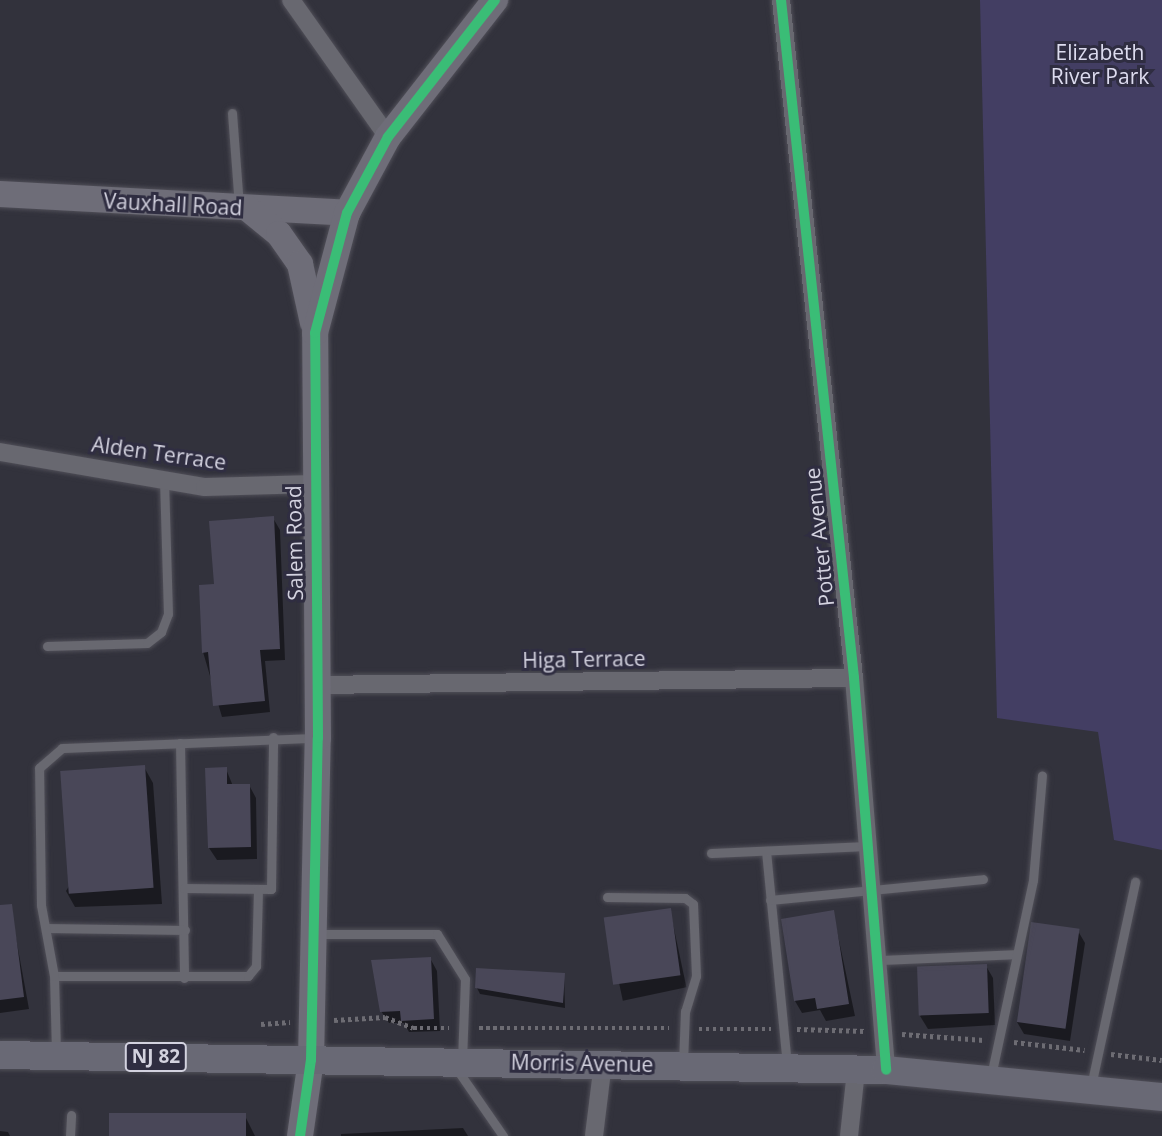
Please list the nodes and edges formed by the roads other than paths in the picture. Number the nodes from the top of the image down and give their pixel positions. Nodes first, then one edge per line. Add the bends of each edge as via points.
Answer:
1 (291, 0) edge
2 (495, 0) edge
3 (781, 0) edge
4 (232, 113) dead end
5 (388, 137) junction
6 (0, 194) edge
7 (243, 207) junction
8 (347, 213) junction
9 (315, 333) junction
10 (0, 452) edge
11 (164, 480) junction
12 (313, 484) junction
13 (47, 646) dead end
14 (854, 678) junction
15 (316, 685) junction
16 (273, 737) junction
17 (317, 738) junction
18 (180, 743) junction
19 (1042, 775) dead end
20 (868, 846) junction
21 (766, 851) junction
22 (711, 853) dead end
23 (984, 879) dead end
24 (1135, 882) dead end
25 (184, 888) junction
26 (258, 889) junction
27 (873, 890) junction
28 (607, 897) dead end
29 (770, 900) junction
30 (46, 928) junction
31 (185, 930) junction
32 (314, 934) junction
33 (1015, 954) junction
34 (880, 960) junction
35 (54, 976) junction
36 (184, 978) junction
37 (0, 1055) edge
38 (56, 1055) junction
39 (311, 1060) junction
40 (457, 1061) junction
41 (603, 1063) junction
42 (683, 1066) junction
43 (787, 1068) junction
44 (856, 1070) junction
45 (886, 1070) junction
46 (991, 1078) junction
47 (1091, 1088) junction
48 (1162, 1097) edge
49 (71, 1115) dead end
50 (501, 1131) edge
51 (70, 1136) edge
52 (300, 1136) edge
53 (594, 1136) edge
54 (849, 1136) edge

1 - 5 street
2 - 5 street, Salem Road
3 - 14 street, Potter Avenue
4 - 7 lane
5 - 8 street, Salem Road
6 - 7 street, Vauxhall Road
7 - 8 street, Vauxhall Road
7 - 9 street via 279,234 300,264
8 - 9 street, Salem Road
9 - 12 street, Salem Road
10 - 11 street, Alden Terrace
11 - 12 street, Alden Terrace via 205,487
11 - 13 lane via 168,614 161,632 147,643
12 - 15 street, Salem Road
14 - 15 street, Higa Terrace
14 - 20 street, Potter Avenue
15 - 17 street, Salem Road
16 - 17 lane
16 - 18 lane
16 - 26 lane via 271,889
17 - 32 street, Salem Road
18 - 25 lane
18 - 30 lane via 62,748 39,768
19 - 33 lane via 1033,880
20 - 21 lane
20 - 27 street, Potter Avenue
21 - 22 lane
21 - 29 lane
23 - 27 lane
24 - 47 lane
25 - 26 lane
25 - 31 lane
26 - 36 lane via 256,966 248,976
27 - 29 lane
27 - 34 street, Potter Avenue
28 - 42 lane via 685,898 692,904 696,976 684,1029
29 - 43 lane
30 - 31 lane
30 - 35 lane
31 - 36 lane
32 - 39 street, Salem Road
32 - 40 lane via 437,934 465,979
33 - 34 lane
33 - 46 lane
34 - 45 street, Potter Avenue
35 - 36 lane
35 - 38 lane
37 - 38 main road, Morris Avenue / NJ 82
38 - 39 main road, Morris Avenue / NJ 82
39 - 40 main road, Morris Avenue / NJ 82
39 - 52 street, Salem Road
40 - 41 main road, Morris Avenue / NJ 82
40 - 50 lane
41 - 42 main road, Morris Avenue / NJ 82
41 - 53 street
42 - 43 main road, Morris Avenue / NJ 82
43 - 44 main road, Morris Avenue / NJ 82
44 - 45 main road, Morris Avenue / NJ 82
44 - 54 street
45 - 46 main road, Morris Avenue / NJ 82
46 - 47 main road, Morris Avenue / NJ 82
47 - 48 main road, Morris Avenue / NJ 82
49 - 51 lane

